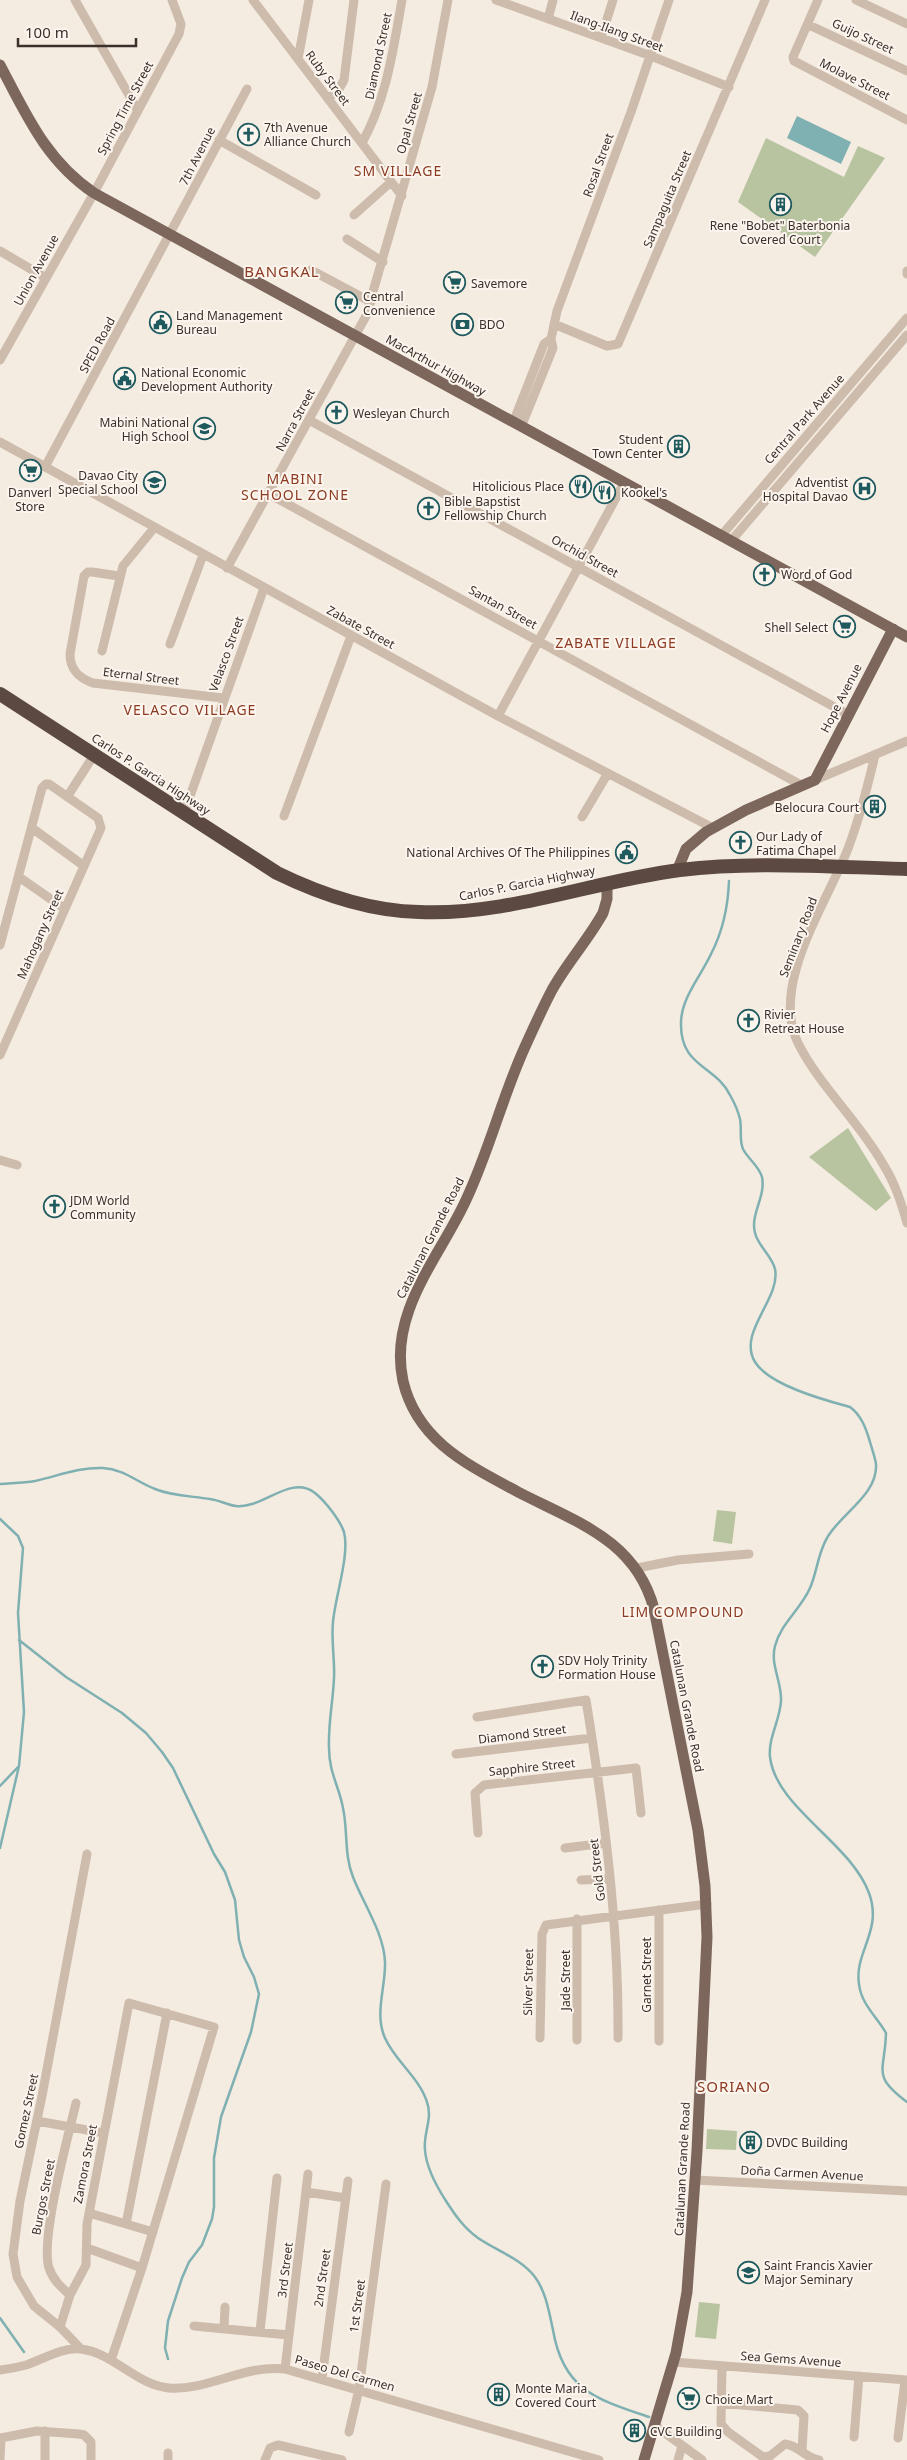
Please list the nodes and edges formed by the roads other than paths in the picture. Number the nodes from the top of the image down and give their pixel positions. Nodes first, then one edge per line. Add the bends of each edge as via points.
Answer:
1 (75, 0) edge
2 (172, 0) edge
3 (252, 0) edge
4 (309, 0) edge
5 (354, 0) edge
6 (402, 0) edge
7 (448, 0) edge
8 (496, 0) edge
9 (553, 0) edge
10 (613, 0) edge
11 (669, 0) edge
12 (765, 0) edge
13 (818, 0) edge
14 (856, 0) edge
15 (548, 19) junction
16 (808, 24) junction
17 (907, 24) edge
18 (601, 38) junction
19 (651, 56) junction
20 (298, 59) junction
21 (0, 65) edge
22 (907, 71) edge
23 (729, 87) junction
24 (247, 89) dead end
25 (328, 99) junction
26 (138, 111) junction
27 (907, 120) edge
28 (219, 140) junction
29 (362, 143) junction
30 (391, 182) junction
31 (94, 193) junction
32 (316, 195) dead end
33 (402, 196) junction
34 (354, 215) dead end
35 (171, 235) junction
36 (347, 239) dead end
37 (0, 250) edge
38 (383, 262) junction
39 (311, 270) dead end
40 (46, 278) junction
41 (371, 302) junction
42 (907, 318) edge
43 (554, 324) junction
44 (907, 335) edge
45 (355, 336) junction
46 (2, 354) edge
47 (856, 378) junction
48 (864, 386) junction
49 (309, 420) junction
50 (517, 425) junction
51 (0, 442) edge
52 (781, 465) junction
53 (45, 468) junction
54 (790, 472) junction
55 (624, 483) junction
56 (269, 494) junction
57 (154, 528) junction
58 (726, 538) junction
59 (203, 555) junction
60 (578, 567) junction
61 (227, 568) junction
62 (119, 576) junction
63 (264, 588) junction
64 (893, 629) junction
65 (351, 636) junction
66 (907, 637) edge
67 (538, 641) junction
68 (170, 644) dead end
69 (102, 651) dead end
70 (0, 694) edge
71 (223, 698) junction
72 (849, 714) junction
73 (498, 716) junction
74 (907, 741) edge
75 (94, 754) junction
76 (875, 755) junction
77 (608, 773) junction
78 (814, 780) junction
79 (803, 786) junction
80 (67, 797) junction
81 (184, 813) junction
82 (284, 816) dead end
83 (582, 817) dead end
84 (32, 828) junction
85 (713, 828) junction
86 (84, 866) junction
87 (840, 867) junction
88 (907, 869) edge
89 (677, 871) junction
90 (19, 877) junction
91 (607, 883) junction
92 (65, 909) junction
93 (0, 944) edge
94 (3, 1038) edge
95 (0, 1055) edge
96 (0, 1160) edge
97 (17, 1166) dead end
98 (907, 1224) edge
99 (749, 1554) dead end
100 (637, 1568) junction
101 (477, 1717) dead end
102 (592, 1738) junction
103 (456, 1754) dead end
104 (598, 1772) junction
105 (641, 1813) dead end
106 (478, 1833) dead end
107 (606, 1843) junction
108 (565, 1848) dead end
109 (87, 1854) dead end
110 (610, 1879) junction
111 (581, 1880) dead end
112 (707, 1904) junction
113 (659, 1910) junction
114 (614, 1915) junction
115 (577, 1919) junction
116 (167, 2013) junction
117 (540, 2038) dead end
118 (618, 2038) dead end
119 (577, 2040) dead end
120 (659, 2041) dead end
121 (76, 2103) dead end
122 (37, 2121) junction
123 (70, 2127) junction
124 (104, 2133) junction
125 (308, 2174) dead end
126 (277, 2178) dead end
127 (348, 2180) dead end
128 (695, 2180) junction
129 (386, 2184) dead end
130 (306, 2192) junction
131 (907, 2192) edge
132 (346, 2198) junction
133 (89, 2213) junction
134 (126, 2224) junction
135 (153, 2232) junction
136 (87, 2248) junction
137 (142, 2268) junction
138 (70, 2295) junction
139 (225, 2307) dead end
140 (194, 2326) dead end
141 (60, 2327) junction
142 (224, 2328) junction
143 (260, 2332) junction
144 (290, 2335) junction
145 (80, 2349) junction
146 (111, 2360) junction
147 (673, 2362) junction
148 (722, 2366) junction
149 (286, 2369) junction
150 (0, 2370) edge
151 (859, 2376) junction
152 (322, 2378) junction
153 (906, 2380) edge
154 (358, 2389) junction
155 (720, 2403) junction
156 (654, 2425) junction
157 (45, 2431) junction
158 (349, 2432) dead end
159 (854, 2437) dead end
160 (0, 2438) edge
161 (898, 2438) dead end
162 (682, 2446) junction
163 (563, 2450) junction
164 (802, 2450) junction
165 (0, 2460) edge
166 (45, 2460) edge
167 (91, 2460) edge
168 (265, 2460) edge
169 (342, 2460) edge
170 (560, 2460) edge
171 (599, 2460) edge
172 (644, 2460) edge
173 (678, 2460) edge
174 (702, 2460) edge
175 (819, 2460) edge

1 - 26 street
2 - 26 street, Spring Time Street via 181,24 179,34
3 - 20 street, Ruby Street
4 - 20 street
5 - 25 street via 344,80
6 - 29 street, Diamond Street via 385,91
7 - 33 street, Opal Street via 434,78
8 - 15 street, Ilang-Ilang Street
9 - 15 street
10 - 18 street
11 - 19 street, Rosal Street
12 - 23 street, Sampaguita Street
13 - 16 street
14 - 17 street
15 - 18 street, Ilang-Ilang Street
16 - 22 street, Guijo Street
16 - 27 street, Molave Street via 793,59 796,63
18 - 19 street, Ilang-Ilang Street
19 - 23 street, Ilang-Ilang Street
19 - 43 street, Rosal Street
20 - 25 street, Ruby Street
21 - 31 main road, MacArthur Highway via 51,154 70,175
23 - 43 street, Sampaguita Street via 618,344 607,346
24 - 28 street, 7th Avenue
25 - 29 street, Ruby Street
26 - 31 street, Spring Time Street
28 - 32 street
28 - 35 street, 7th Avenue
29 - 30 street, Ruby Street
30 - 33 street, Ruby Street
30 - 34 street
31 - 35 main road, MacArthur Highway
31 - 40 street, Union Avenue
33 - 38 street, Opal Street
35 - 45 main road, MacArthur Highway
35 - 53 street, SPED Road
36 - 38 street
37 - 40 street
38 - 41 street, Opal Street
39 - 41 street
40 - 46 street, Union Avenue
41 - 45 street, Opal Street
42 - 47 street, Central Park Avenue
43 - 50 street, Rosal Street via 551,339 544,344
44 - 48 street, Central Park Avenue
45 - 49 street, Narra Street
45 - 50 main road, MacArthur Highway
47 - 48 street
47 - 52 street, Central Park Avenue
48 - 54 street, Central Park Avenue
49 - 56 street, Narra Street
49 - 60 street, Orchid Street
50 - 55 main road, MacArthur Highway
51 - 53 street, Zabate Street
52 - 54 street
52 - 58 street, Central Park Avenue
53 - 57 street, Zabate Street
54 - 58 street, Central Park Avenue
55 - 58 main road, MacArthur Highway
55 - 60 street
56 - 61 street, Narra Street
56 - 67 street, Santan Street
57 - 59 street, Zabate Street
57 - 62 street, Eternal Street via 127,559
58 - 64 main road, MacArthur Highway
59 - 61 street, Zabate Street
59 - 68 street
60 - 67 street
60 - 72 street, Orchid Street
61 - 63 street, Zabate Street
62 - 69 street, Eternal Street
62 - 71 street, Eternal Street via 88,572 84,576 70,654 76,673 94,683
63 - 65 street, Zabate Street
63 - 71 street, Velasco Street
64 - 66 main road, MacArthur Highway
64 - 72 main road, Hope Avenue
65 - 73 street, Zabate Street
65 - 82 street
67 - 73 street
67 - 79 street, Santan Street
70 - 75 highway, Carlos P. Garcia Highway
71 - 81 street, Velasco Street
72 - 78 main road, Hope Avenue
73 - 77 street, Zabate Street
74 - 76 street
75 - 80 street
75 - 81 highway, Carlos P. Garcia Highway
76 - 78 street
76 - 87 street, Seminary Road via 860,813
77 - 83 street
77 - 85 street, Zabate Street
78 - 79 main road
79 - 85 main road
80 - 84 street via 46,784 42,788
80 - 86 street, Mahogany Street via 101,823
81 - 91 highway, Carlos P. Garcia Highway via 284,876 322,893 370,906 414,912 462,911
84 - 86 street
84 - 90 street
85 - 89 main road via 686,849
86 - 92 street, Mahogany Street
87 - 88 highway, Carlos P. Garcia Highway
87 - 89 highway, Carlos P. Garcia Highway via 751,865
87 - 98 street, Seminary Road via 794,977 791,992 793,1028 813,1068 883,1162 898,1192
89 - 91 highway, Carlos P. Garcia Highway
90 - 92 street
90 - 93 street
91 - 100 main road, Catalunan Grande Road via 608,899 603,914 552,991 523,1051 469,1194 415,1293 404,1326 401,1366 403,1382 419,1420 449,1453 600,1536 623,1552
92 - 94 street, Mahogany Street
94 - 95 street, Mahogany Street
96 - 97 street
99 - 100 street via 678,1560
100 - 112 main road, Catalunan Grande Road via 650,1595 665,1661 698,1830
101 - 102 street, Gold Street via 586,1700
102 - 103 street, Diamond Street
102 - 104 street, Gold Street
104 - 105 street, Sapphire Street via 636,1768
104 - 106 street, Sapphire Street via 480,1786 476,1793
104 - 107 street, Gold Street
107 - 108 street
107 - 110 street, Gold Street
109 - 122 street, Gomez Street
110 - 111 street
110 - 114 street, Gold Street
112 - 113 street
112 - 128 main road, Catalunan Grande Road
113 - 114 street
113 - 120 street, Garnet Street
114 - 115 street
114 - 118 street, Gold Street
115 - 117 street, Silver Street via 552,1922 544,1927
115 - 119 street, Jade Street
116 - 124 street, Zamora Street via 129,2003
116 - 134 street
116 - 135 street via 214,2027
121 - 123 street, Burgos Street
122 - 123 street
122 - 141 street, Gomez Street via 14,2232 14,2267 34,2306
123 - 124 street
123 - 138 street, Burgos Street via 47,2254 53,2277
124 - 133 street, Zamora Street
125 - 130 street, 3rd Street
126 - 143 street
127 - 132 street, 2nd Street
128 - 131 street, Doña Carmen Avenue
128 - 147 main road, Catalunan Grande Road via 687,2292
129 - 154 street, 1st Street
130 - 132 street
130 - 144 street, 3rd Street
132 - 152 street, 2nd Street
133 - 134 street
133 - 136 street, Zamora Street
134 - 135 street
135 - 137 street
136 - 137 street
136 - 138 street, Zamora Street via 86,2265
137 - 146 street
138 - 141 street, Zamora Street
139 - 142 street
140 - 142 street
141 - 145 street, Gomez Street
142 - 143 street
143 - 144 street
144 - 149 street, 3rd Street
145 - 146 street, Paseo Del Carmen
145 - 150 street
146 - 149 street, Paseo Del Carmen via 146,2380 169,2388 258,2369
147 - 148 street, Sea Gems Avenue
147 - 156 main road, Catalunan Grande Road
148 - 151 street, Sea Gems Avenue
148 - 155 street
149 - 152 street, Paseo Del Carmen
151 - 153 street, Sea Gems Avenue
151 - 159 street
152 - 154 street, Paseo Del Carmen
153 - 161 street
154 - 158 street, 1st Street
154 - 163 street, Paseo Del Carmen
155 - 164 street via 720,2420 724,2429 763,2457 770,2456 785,2444
155 - 164 street via 798,2410 804,2416
156 - 162 street
156 - 172 main road, Catalunan Grande Road
157 - 160 street
157 - 166 street
157 - 167 street via 79,2434 88,2438 92,2447
160 - 165 street
162 - 173 street
162 - 174 street
163 - 170 street
163 - 171 street, Paseo Del Carmen
164 - 175 street
168 - 169 street via 270,2448 284,2446

